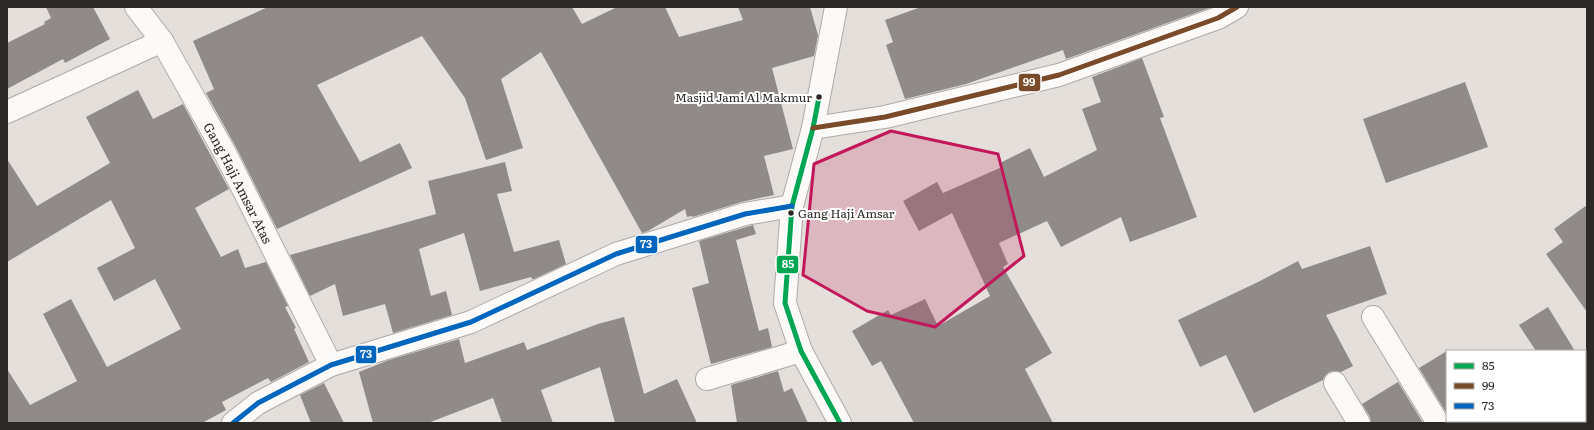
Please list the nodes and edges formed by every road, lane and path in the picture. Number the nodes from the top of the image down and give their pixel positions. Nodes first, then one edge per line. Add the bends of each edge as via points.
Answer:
1 (136, 7) edge
2 (836, 7) edge
3 (1237, 7) edge
4 (162, 41) junction
5 (7, 112) edge
6 (812, 128) junction
7 (792, 206) junction
8 (1373, 317) dead end
9 (801, 351) junction
10 (331, 364) junction
11 (707, 379) dead end
12 (1335, 383) dead end
13 (233, 423) edge
14 (840, 423) edge
15 (1359, 423) edge
16 (1438, 423) edge

1 - 4 street, Gang Haji Amsar Atas
2 - 6 street
3 - 6 street via 1218,18 1059,75 885,117
4 - 5 street
4 - 10 street, Gang Haji Amsar Atas via 226,155
6 - 7 street
7 - 9 street via 785,303
7 - 10 street via 745,214 616,254 471,322
8 - 16 street
9 - 11 street
9 - 14 street
10 - 13 street via 258,403
12 - 15 street

